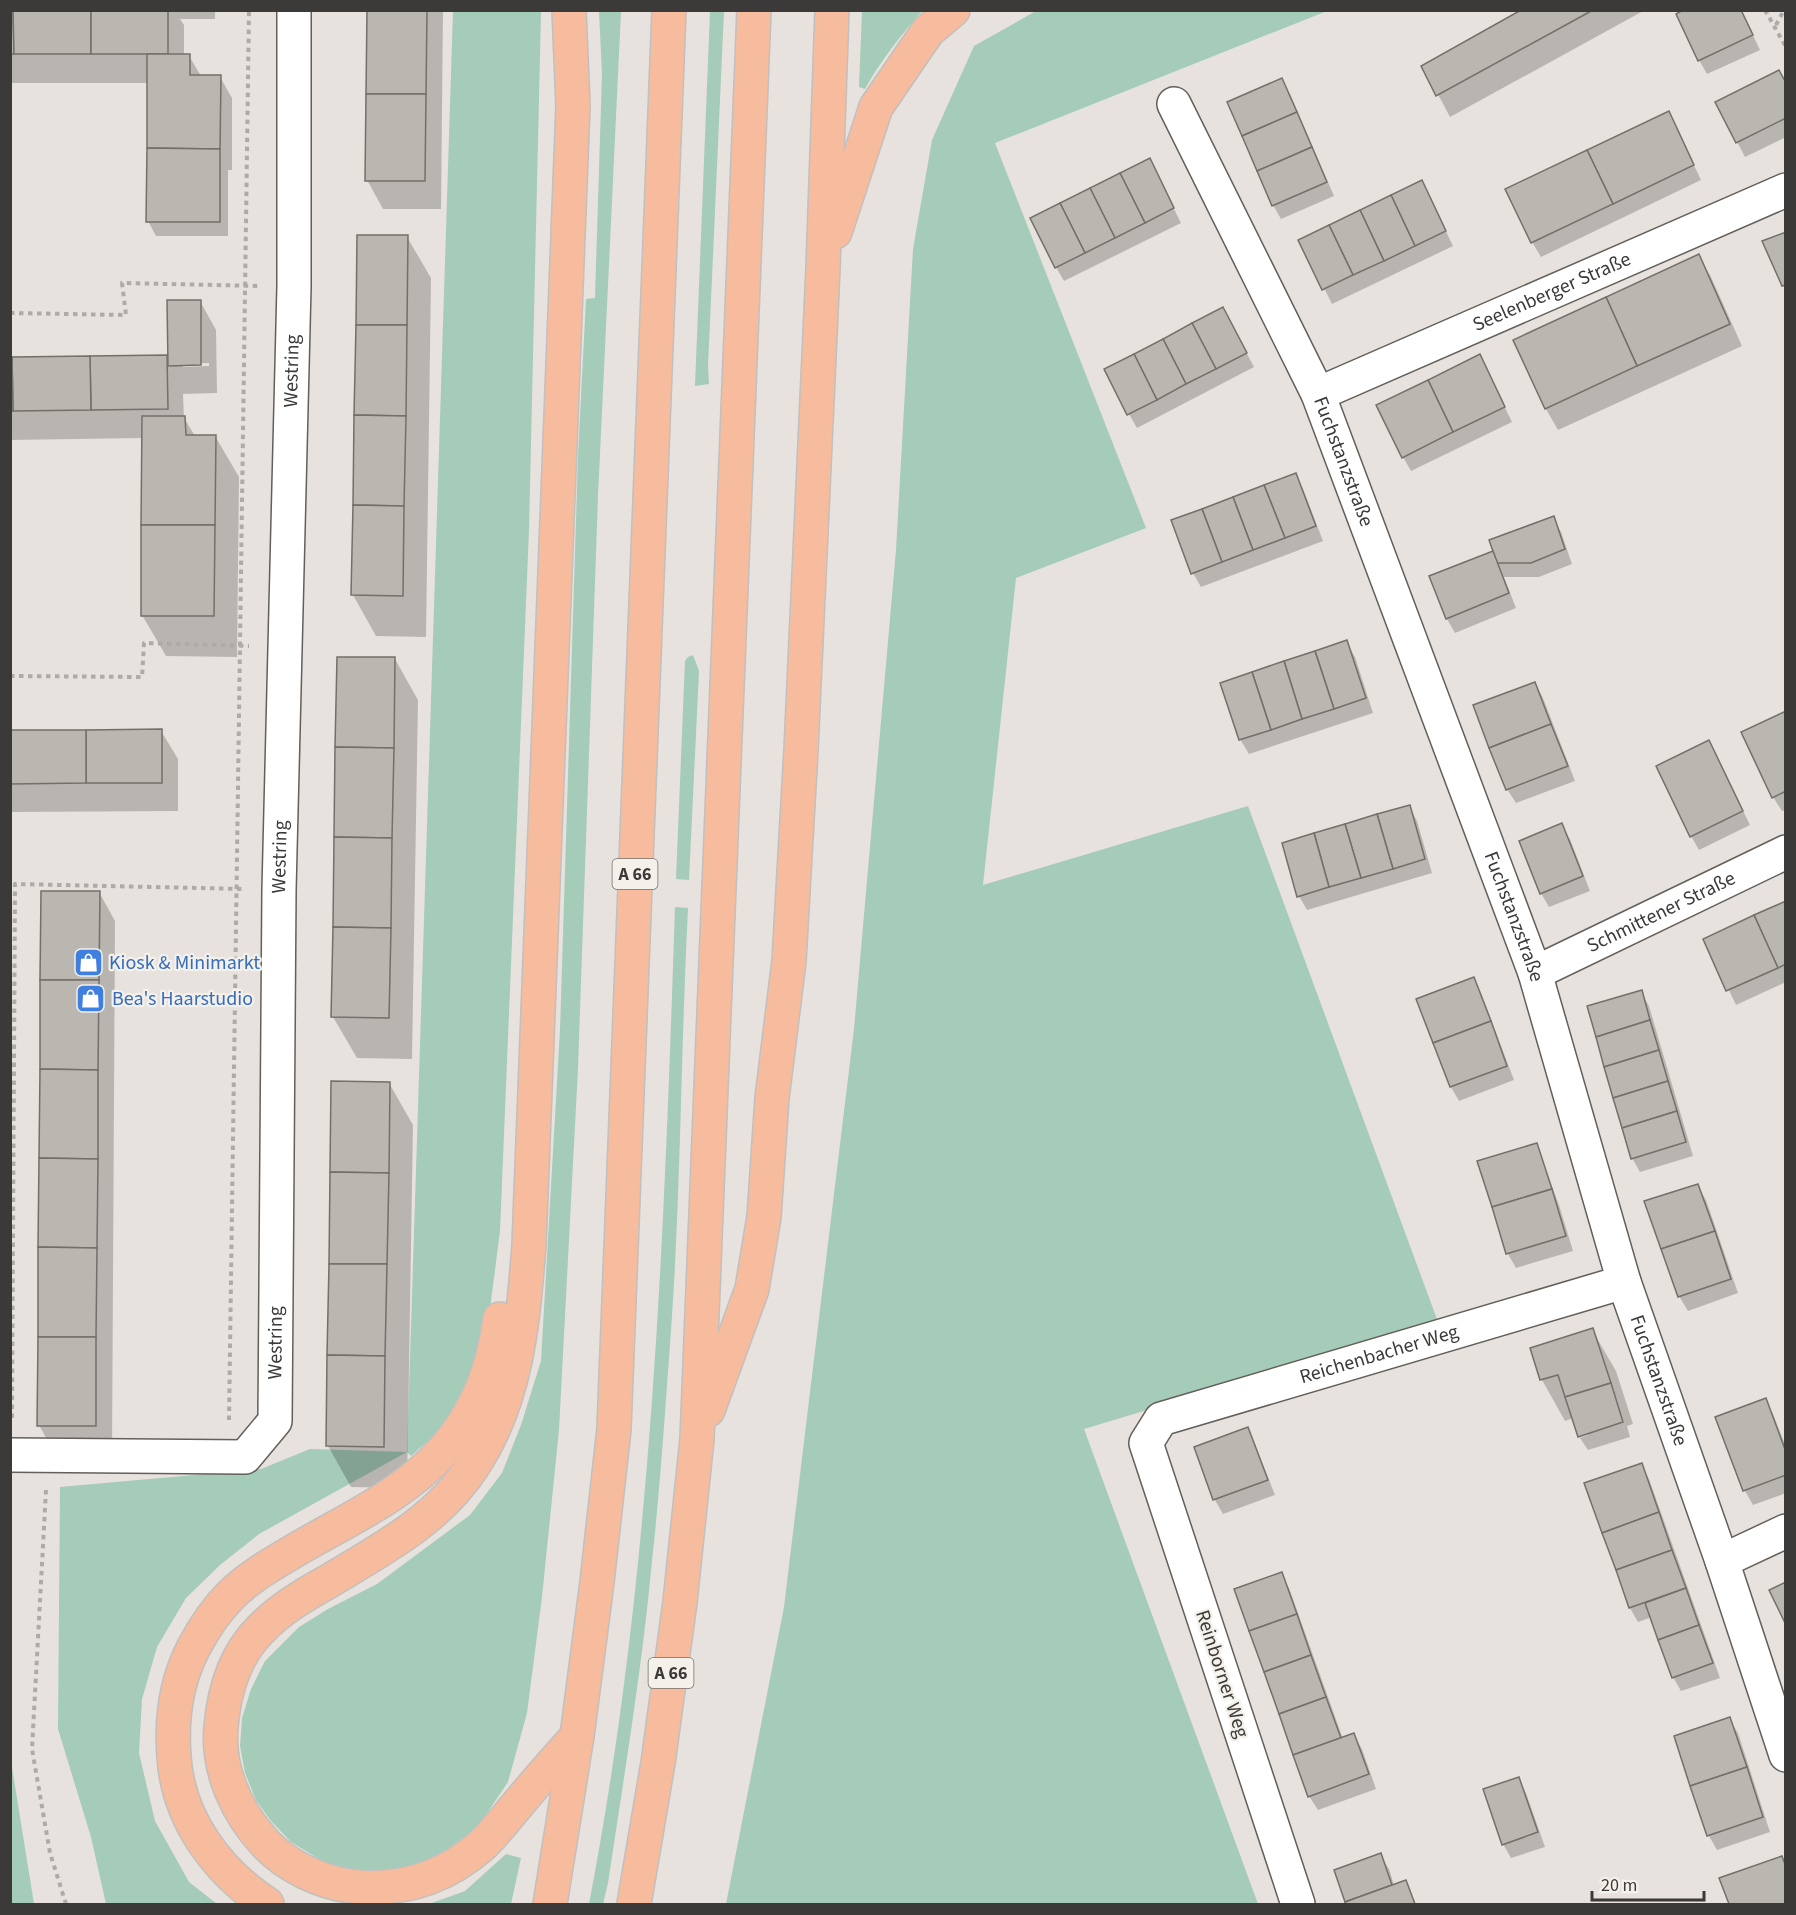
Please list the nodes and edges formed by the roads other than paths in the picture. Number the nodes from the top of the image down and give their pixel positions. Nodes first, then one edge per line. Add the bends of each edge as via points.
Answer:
1 (294, 10) edge
2 (551, 10) edge
3 (569, 10) edge
4 (669, 10) edge
5 (754, 10) edge
6 (832, 10) edge
7 (953, 10) edge
8 (1174, 104) dead end
9 (1785, 190) edge
10 (823, 268) junction
11 (1318, 394) junction
12 (1785, 852) edge
13 (1535, 973) junction
14 (1624, 1282) junction
15 (697, 1440) junction
16 (1146, 1443) joint
17 (11, 1455) edge
18 (1785, 1531) edge
19 (1722, 1561) junction
20 (577, 1736) junction
21 (1785, 1755) edge
22 (267, 1905) edge
23 (550, 1905) edge
24 (634, 1905) edge
25 (1298, 1905) edge

1 - 17 street, Westring via 294,286 279,890 275,1421 245,1457
2 - 22 highway via 553,106 509,1245 503,1301 495,1354 482,1389 466,1420 444,1449 422,1472 387,1497 262,1569 231,1595 204,1628 186,1663 176,1695 172,1734 175,1771 187,1810 201,1840 221,1866
3 - 20 highway via 573,106 532,1173 517,1359 493,1432 473,1467 451,1494 423,1522 288,1605 258,1631 236,1664 223,1701 220,1740 226,1779 243,1815 267,1846 298,1869 336,1884 374,1889 413,1884 450,1869 482,1846
4 - 20 highway, A 66 via 614,1429
5 - 15 highway, A 66
6 - 10 highway
7 - 10 highway via 928,30 876,107
8 - 11 street, Fuchstanzstraße
9 - 11 street, Seelenberger Straße
10 - 15 highway via 790,949 772,1098 764,1217 752,1289
11 - 13 street, Fuchstanzstraße
12 - 13 street, Schmittener Straße
13 - 14 street, Fuchstanzstraße
14 - 16 street, Reichenbacher Weg via 1161,1419
14 - 19 street, Fuchstanzstraße
15 - 24 highway, A 66 via 677,1625
16 - 25 street, Reinborner Weg
18 - 19 street
19 - 21 street, Fuchstanzstraße
20 - 23 highway, A 66

